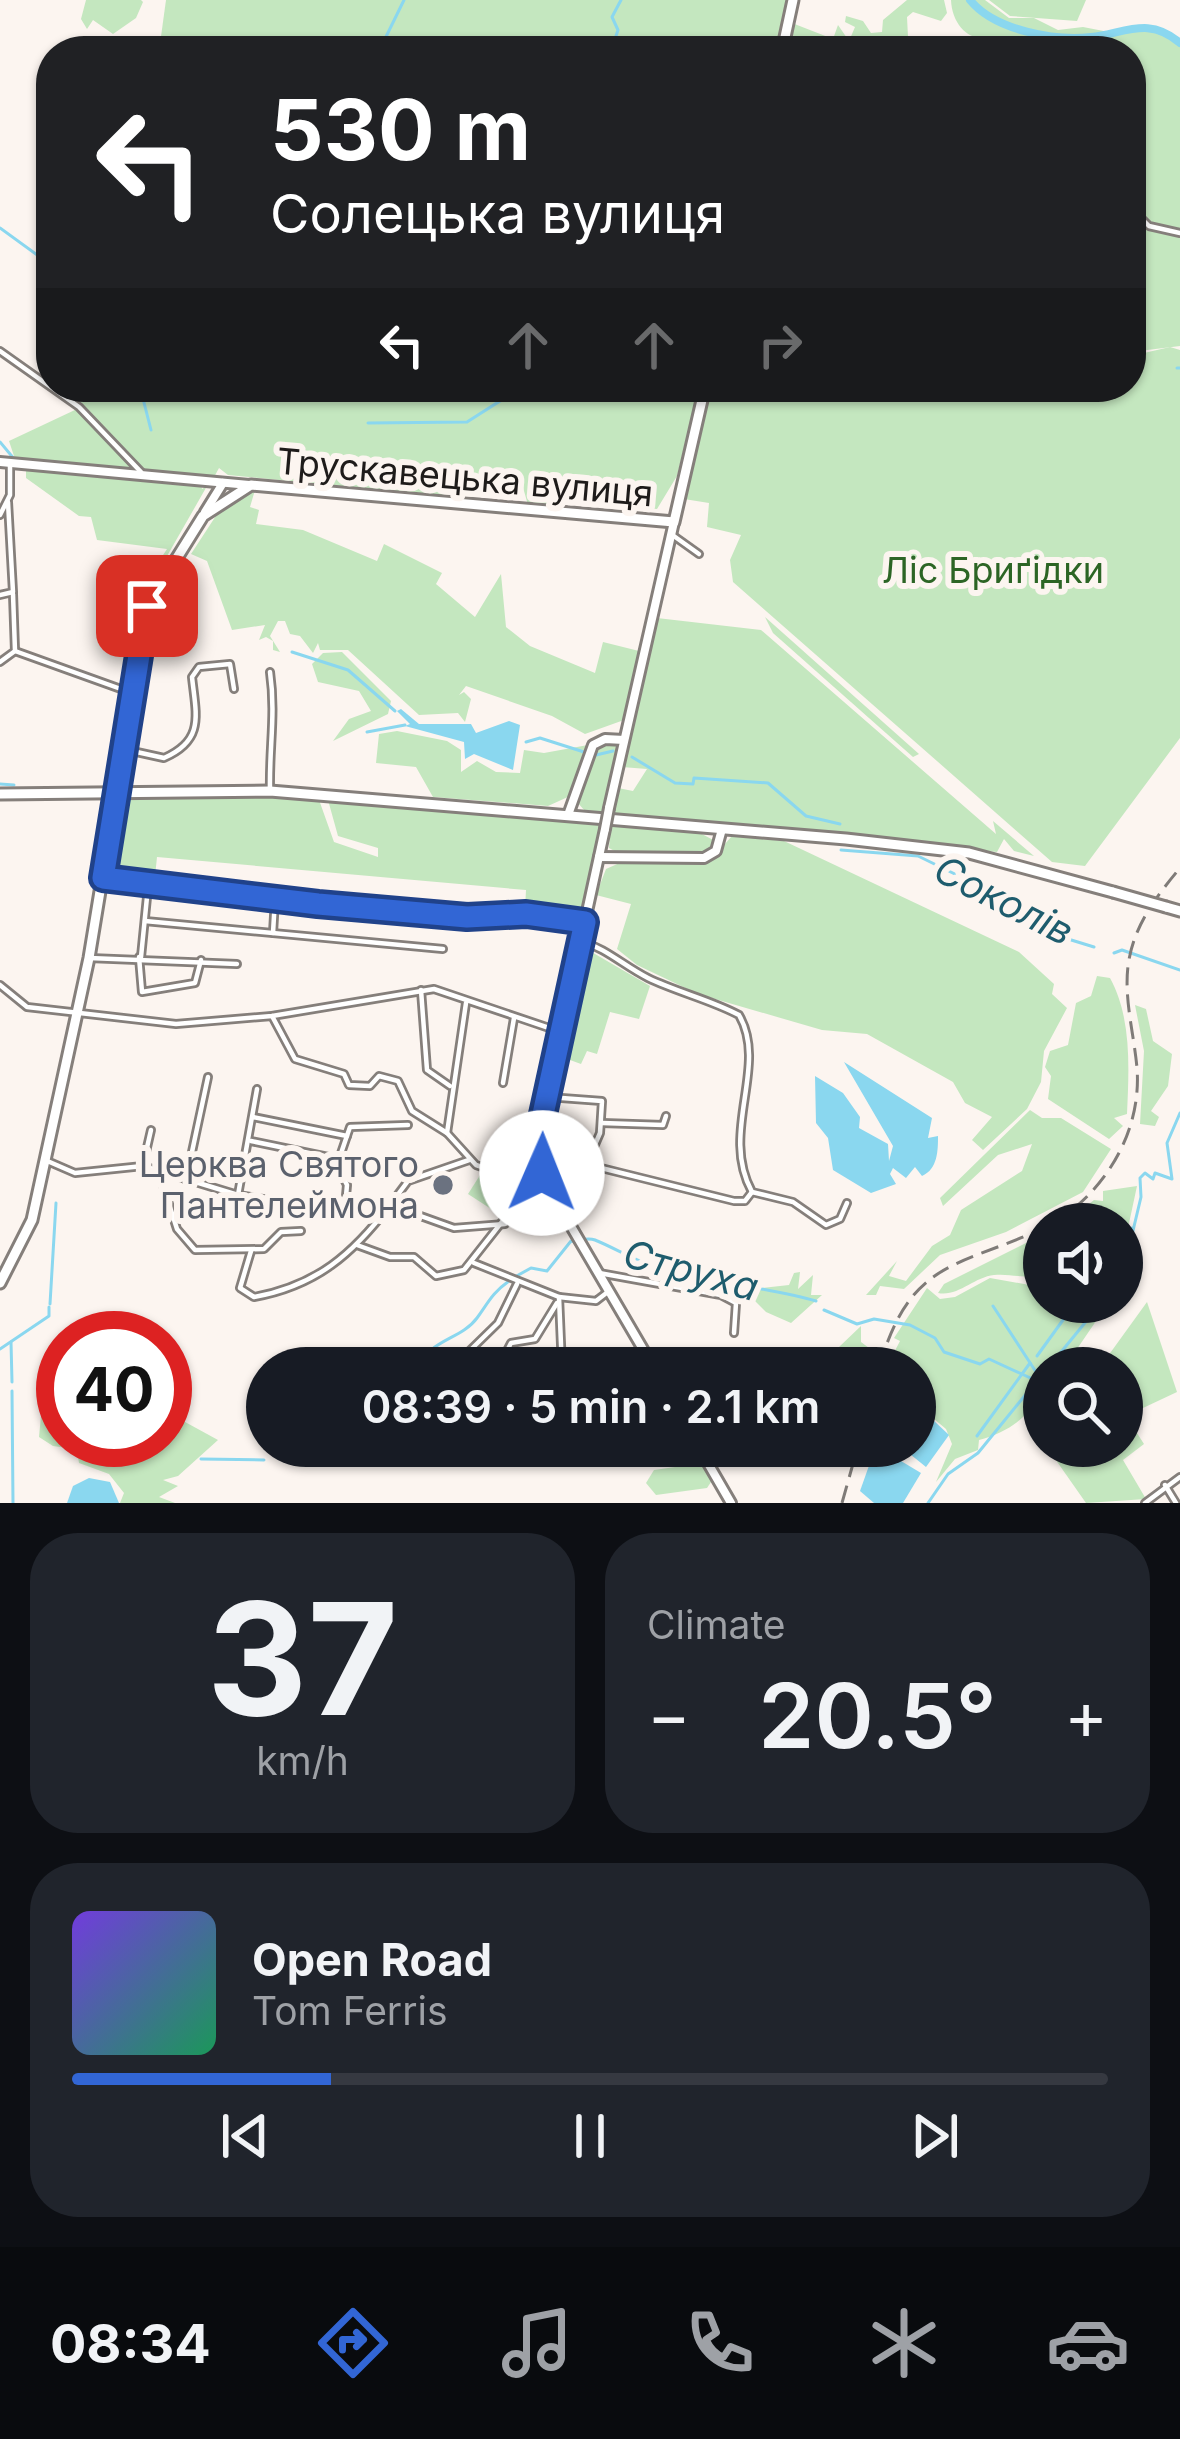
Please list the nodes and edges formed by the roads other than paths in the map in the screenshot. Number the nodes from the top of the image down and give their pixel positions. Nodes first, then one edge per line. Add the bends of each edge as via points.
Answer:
1 (793, 0) edge
2 (785, 36) edge
3 (1146, 223) edge
4 (1180, 233) edge
5 (0, 351) edge
6 (36, 376) edge
7 (73, 402) edge
8 (702, 402) edge
9 (5, 463) edge
10 (145, 476) junction
11 (223, 483) junction
12 (244, 486) junction
13 (680, 501) junction
14 (8, 502) junction
15 (0, 515) edge
16 (202, 516) junction
17 (646, 521) junction
18 (673, 528) junction
19 (699, 554) dead end
20 (14, 592) junction
21 (0, 595) edge
22 (15, 650) junction
23 (0, 662) edge
24 (270, 672) dead end
25 (234, 689) dead end
26 (132, 693) junction
27 (628, 722) junction
28 (612, 738) junction
29 (624, 740) junction
30 (124, 745) junction
31 (120, 773) junction
32 (118, 790) junction
33 (140, 790) junction
34 (270, 791) junction
35 (0, 794) edge
36 (115, 805) junction
37 (568, 815) junction
38 (722, 829) junction
39 (599, 857) junction
40 (103, 878) junction
41 (148, 887) junction
42 (275, 899) junction
43 (1180, 911) edge
44 (145, 921) junction
45 (585, 922) junction
46 (273, 933) junction
47 (580, 941) junction
48 (443, 949) dead end
49 (140, 957) junction
50 (89, 958) junction
51 (201, 960) junction
52 (237, 964) dead end
53 (0, 985) edge
54 (421, 990) junction
55 (466, 1002) junction
56 (77, 1014) junction
57 (272, 1016) junction
58 (514, 1018) junction
59 (561, 1032) junction
60 (208, 1077) dead end
61 (503, 1083) dead end
62 (450, 1085) junction
63 (257, 1089) dead end
64 (546, 1097) junction
65 (666, 1116) dead end
66 (253, 1117) junction
67 (602, 1123) junction
68 (408, 1125) dead end
69 (151, 1130) dead end
70 (447, 1133) junction
71 (347, 1136) junction
72 (251, 1141) junction
73 (338, 1159) junction
74 (45, 1160) junction
75 (470, 1160) junction
76 (587, 1163) junction
77 (143, 1166) junction
78 (158, 1172) junction
79 (539, 1179) junction
80 (186, 1180) junction
81 (752, 1192) junction
82 (238, 1195) junction
83 (847, 1203) dead end
84 (390, 1205) junction
85 (345, 1207) junction
86 (505, 1224) junction
87 (301, 1232) dead end
88 (357, 1245) junction
89 (250, 1251) junction
90 (474, 1263) junction
91 (599, 1273) junction
92 (0, 1283) edge
93 (517, 1285) junction
94 (609, 1291) junction
95 (558, 1300) junction
96 (734, 1333) dead end
97 (473, 1347) edge
98 (509, 1347) edge
99 (561, 1347) edge
100 (642, 1347) edge
101 (710, 1467) edge
102 (1180, 1477) edge
103 (1165, 1485) junction
104 (729, 1500) edge
105 (1144, 1503) edge
106 (1176, 1503) edge

1 - 2 main road
3 - 4 street
5 - 6 street
7 - 10 street
8 - 13 main road, Трускавецька вулиця
9 - 10 street
9 - 14 street
10 - 11 street
11 - 12 street
11 - 16 street
12 - 16 main road
12 - 17 main road, Трускавецька вулиця
13 - 17 main road
13 - 18 main road, Трускавецька вулиця
14 - 15 street
14 - 20 street
16 - 26 main road via 145,611
17 - 18 main road, Трускавецька вулиця
18 - 19 street
18 - 27 street, Трускавецька вулиця
20 - 21 street
20 - 22 street
22 - 23 street
22 - 26 street
24 - 34 street
25 - 30 street via 230,664 199,667 195,736 168,757
26 - 30 main road
27 - 28 street
27 - 29 street, Трускавецька вулиця
28 - 29 street
28 - 37 street via 593,745
29 - 39 street, Трускавецька вулиця, bridge
30 - 31 main road
31 - 32 main road
31 - 33 main road
32 - 33 main road
32 - 35 main road
32 - 36 main road
33 - 34 main road
33 - 36 main road
34 - 37 main road
36 - 40 main road
37 - 38 main road
38 - 39 street via 710,856
38 - 43 main road, bridge via 956,850
39 - 45 street, Трускавецька вулиця
40 - 41 street
40 - 50 main road
41 - 42 street
41 - 44 street
42 - 45 street
42 - 46 street
44 - 46 street
44 - 49 street
45 - 47 street, Трускавецька вулиця
46 - 48 street
47 - 59 street, Трускавецька вулиця
47 - 81 street via 739,1015 748,1055 736,1144
49 - 50 street
49 - 51 street
49 - 51 street via 142,992 196,983
50 - 56 main road
51 - 52 street
53 - 56 street via 27,1007
54 - 55 street
54 - 57 street
54 - 62 street via 427,1070
55 - 58 street
55 - 62 street
56 - 57 street via 176,1024
56 - 74 main road
57 - 70 street via 298,1061 341,1073 349,1085 370,1086 379,1076 398,1081 412,1111
58 - 59 street
58 - 61 street
59 - 64 street, Трускавецька вулиця
60 - 80 street
62 - 70 street
63 - 66 street
64 - 67 street via 600,1099
64 - 79 street, Трускавецька вулиця
65 - 67 street via 663,1125
66 - 71 street
66 - 72 street
67 - 76 street
68 - 71 street via 353,1125
69 - 77 street
70 - 75 street
71 - 73 street
72 - 73 street
72 - 82 street
73 - 85 street
74 - 77 street via 75,1173
74 - 92 main road via 29,1230
75 - 79 street
75 - 84 street via 408,1181
76 - 79 street via 562,1161
76 - 81 street via 734,1201
77 - 78 street
78 - 80 street
78 - 89 street via 177,1229 195,1250
79 - 86 street
79 - 91 street
80 - 82 street
81 - 83 street via 793,1202 826,1225
82 - 85 street
84 - 85 street
84 - 86 street via 454,1228
84 - 88 street
86 - 90 street
87 - 89 street via 281,1232 264,1250
88 - 89 street via 315,1281 254,1297 240,1288
88 - 90 street via 418,1259 434,1276
90 - 93 street
91 - 94 street
91 - 96 street via 721,1295 736,1303
93 - 95 street
93 - 97 street
94 - 95 street via 596,1301
94 - 100 street
95 - 98 street via 535,1339
95 - 99 street
101 - 104 street
102 - 103 street
103 - 105 street
103 - 106 street

